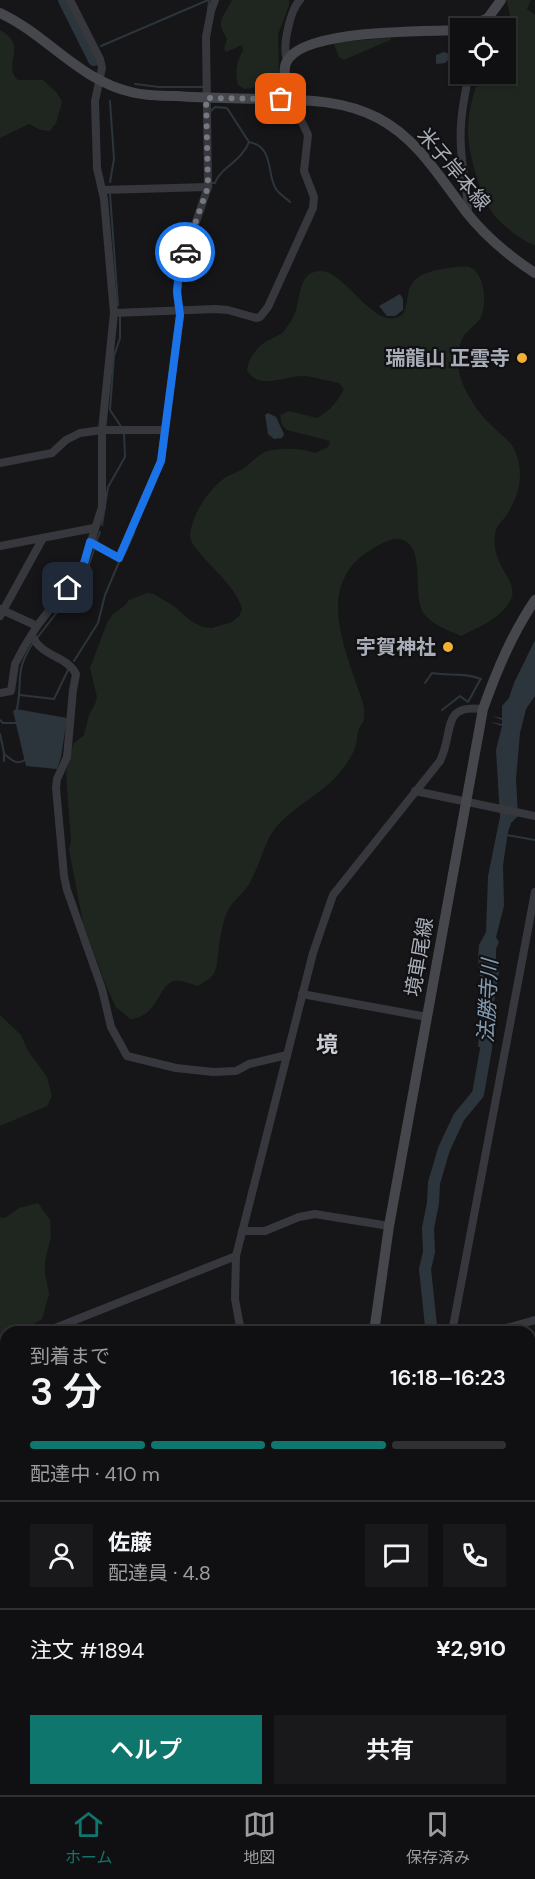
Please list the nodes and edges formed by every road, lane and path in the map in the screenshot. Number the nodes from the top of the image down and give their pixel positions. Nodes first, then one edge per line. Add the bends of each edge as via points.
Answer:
1 (70, 0) edge
2 (215, 0) edge
3 (300, 0) edge
4 (501, 0) edge
5 (0, 13) edge
6 (491, 15) junction
7 (487, 18) edge
8 (490, 18) edge
9 (450, 31) edge
10 (287, 60) junction
11 (98, 81) junction
12 (467, 84) edge
13 (206, 98) junction
14 (291, 99) junction
15 (208, 187) junction
16 (102, 190) junction
17 (468, 213) junction
18 (535, 273) edge
19 (180, 310) junction
20 (114, 313) junction
21 (102, 430) junction
22 (164, 430) junction
23 (0, 463) edge
24 (94, 528) junction
25 (43, 538) junction
26 (90, 542) junction
27 (0, 546) edge
28 (535, 600) edge
29 (1, 612) edge
30 (37, 626) junction
31 (32, 636) junction
32 (0, 693) edge
33 (483, 709) junction
34 (415, 791) junction
35 (466, 802) junction
36 (535, 816) edge
37 (535, 892) edge
38 (302, 994) junction
39 (427, 1017) junction
40 (287, 1055) junction
41 (389, 1226) junction
42 (242, 1231) junction
43 (236, 1256) junction
44 (535, 1320) edge
45 (60, 1326) edge
46 (240, 1326) edge
47 (375, 1326) edge
48 (454, 1326) edge
49 (514, 1326) edge

1 - 11 street via 100,59
2 - 13 street via 206,37
3 - 10 street via 294,7 287,39
4 - 6 main road
5 - 11 main road, 米子岸本線 via 27,28
6 - 7 main road
6 - 8 street
9 - 10 main road via 334,38 306,46
10 - 14 main road via 285,72
11 - 13 main road, 米子岸本線 via 132,93
11 - 16 street via 97,168
12 - 17 street via 461,148
13 - 14 main road, 米子岸本線
13 - 15 street
14 - 17 main road, 米子岸本線 via 348,106 388,124 418,150
14 - 19 street via 308,135 304,171 314,201 268,307 256,318 228,310
15 - 16 street
15 - 19 street via 179,271
16 - 20 street
17 - 18 main road, 米子岸本線 via 495,243
19 - 20 street
19 - 22 street
20 - 21 street
21 - 22 street
21 - 23 street via 80,433 52,453
21 - 24 street via 102,507
22 - 26 street via 159,465 119,558
24 - 25 street
24 - 26 street
25 - 27 street
25 - 29 street
26 - 30 street via 83,567
28 - 33 main road, 境車尾線 via 511,640
29 - 30 street
30 - 31 street
31 - 32 street via 15,664 11,691
31 - 40 street via 38,647 70,665 76,674 67,757 56,788 64,876 111,1026 127,1056 213,1072 236,1071
33 - 34 street via 466,707 452,717 447,747
33 - 35 main road, 境車尾線
34 - 35 street
34 - 38 street via 333,895
35 - 36 street
35 - 39 main road, 境車尾線
37 - 48 street
38 - 39 street
38 - 40 street
39 - 41 main road, 境車尾線
40 - 42 street
41 - 42 street via 315,1214 265,1231
41 - 47 main road, 境車尾線
42 - 43 street
43 - 45 street
43 - 46 street via 235,1299
44 - 49 street

